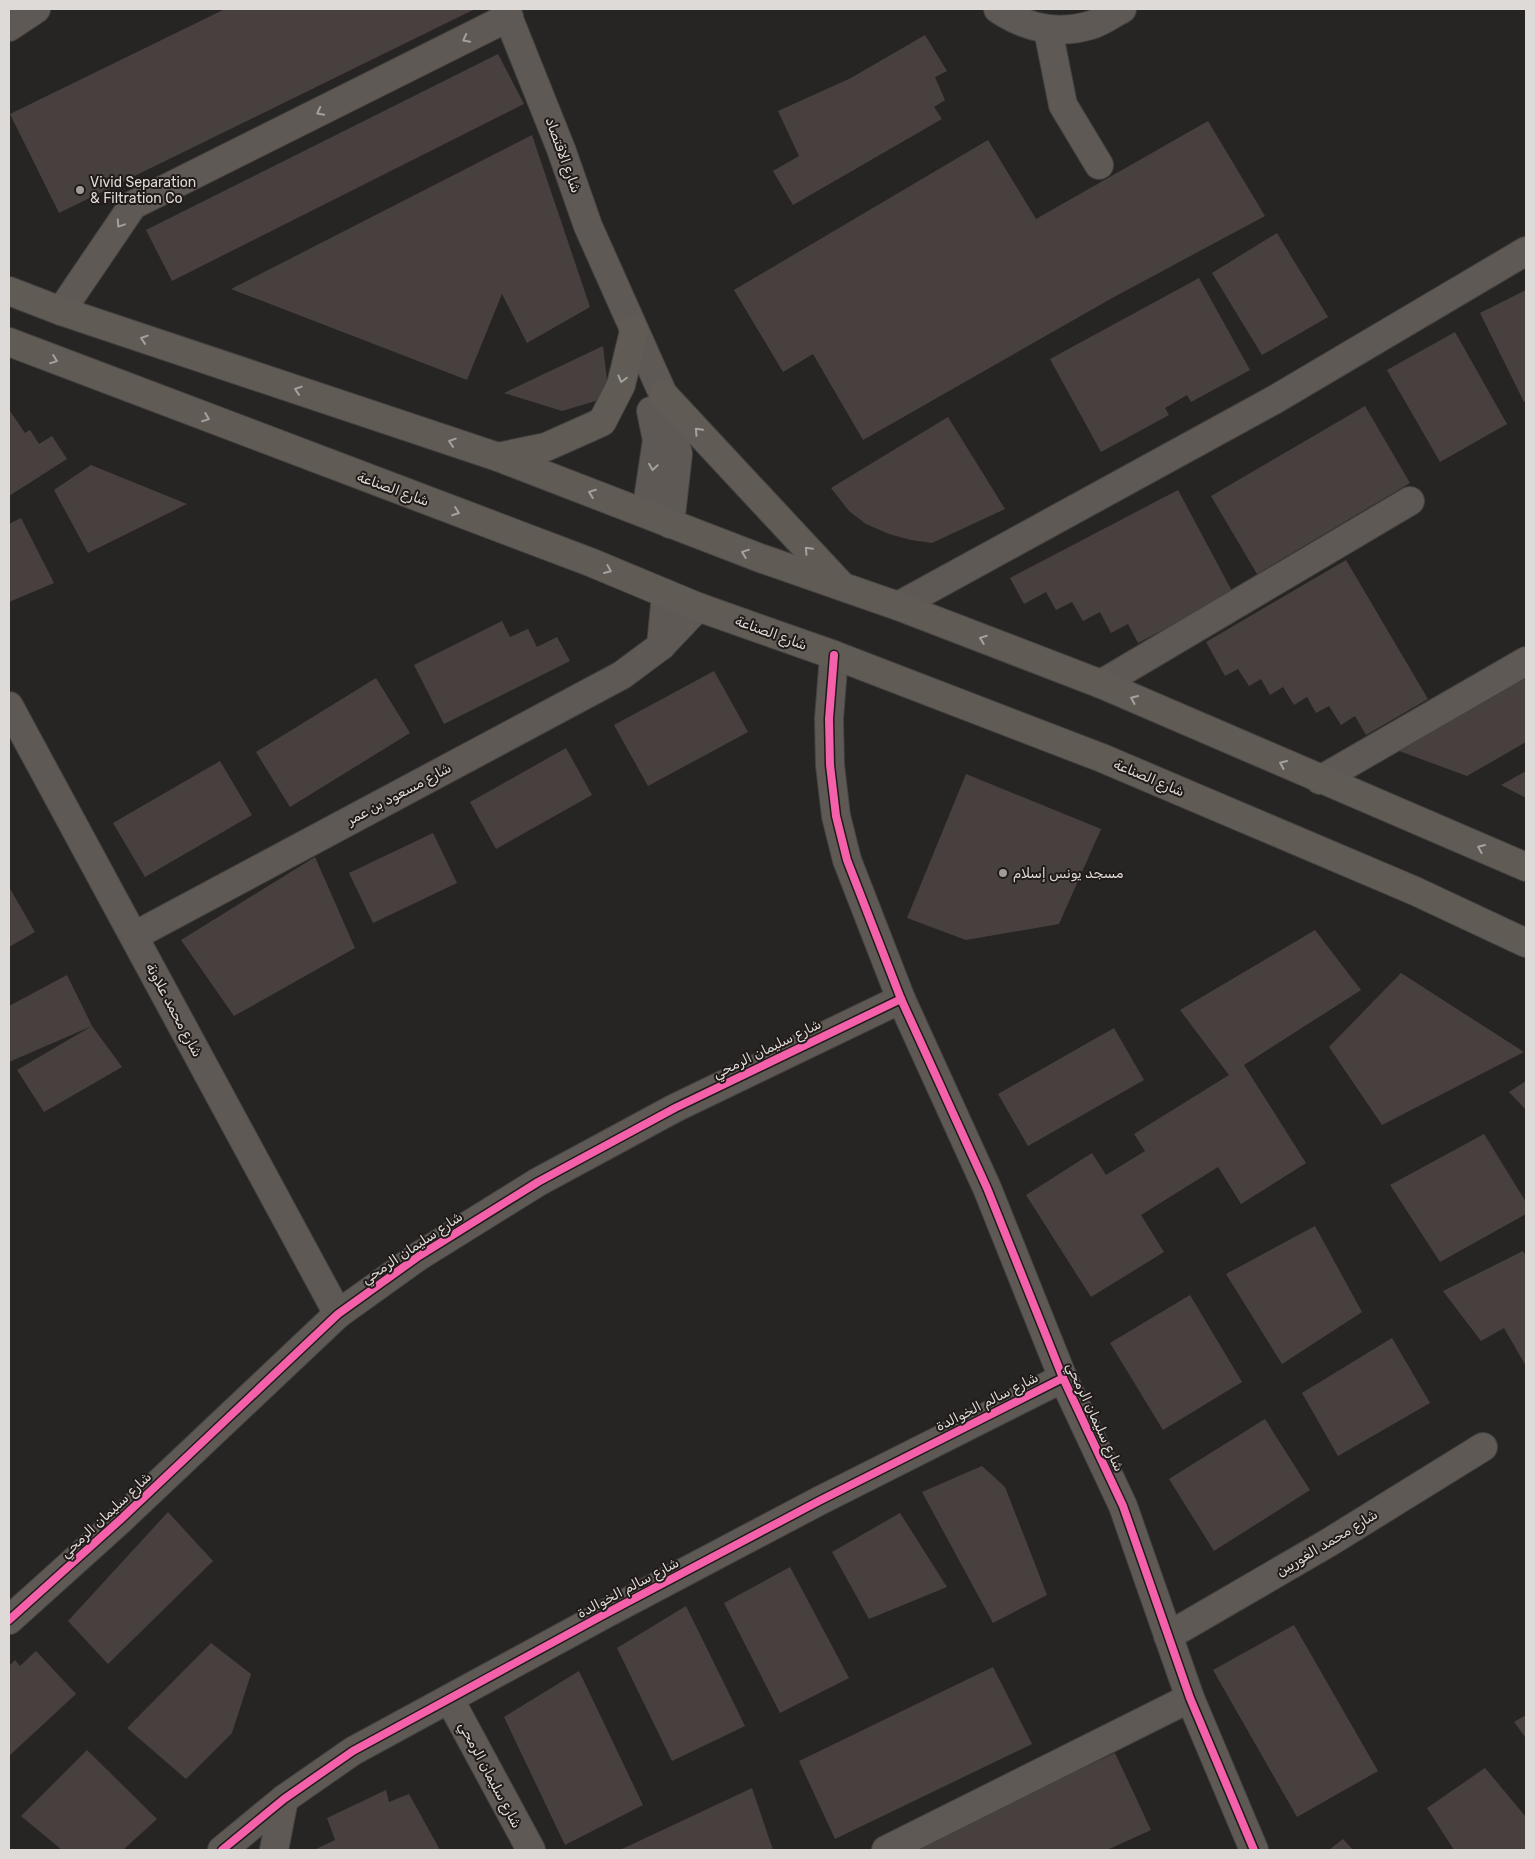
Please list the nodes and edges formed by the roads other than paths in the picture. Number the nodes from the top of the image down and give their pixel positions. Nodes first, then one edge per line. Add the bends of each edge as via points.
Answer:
1 (36, 9) edge
2 (998, 9) edge
3 (1122, 9) edge
4 (507, 13) edge
5 (9, 28) edge
6 (1048, 30) junction
7 (1099, 165) dead end
8 (1526, 251) edge
9 (9, 291) edge
10 (623, 301) junction
11 (61, 311) junction
12 (634, 332) junction
13 (9, 342) edge
14 (663, 394) junction
15 (498, 457) junction
16 (1410, 501) dead end
17 (658, 518) junction
18 (841, 585) junction
19 (666, 594) junction
20 (898, 606) junction
21 (698, 607) junction
22 (661, 646) junction
23 (834, 655) junction
24 (1526, 661) edge
25 (1101, 684) junction
26 (9, 706) edge
27 (1320, 780) junction
28 (1526, 867) edge
29 (134, 936) junction
30 (1526, 943) edge
31 (902, 999) junction
32 (338, 1314) junction
33 (1063, 1378) junction
34 (1483, 1447) dead end
35 (9, 1620) edge
36 (1168, 1636) junction
37 (1190, 1698) junction
38 (450, 1700) junction
39 (284, 1800) junction
40 (222, 1850) edge
41 (274, 1850) edge
42 (531, 1850) edge
43 (886, 1850) edge
44 (1254, 1850) edge

1 - 5 street
2 - 6 street via 1014,19
3 - 6 street via 1092,25 1065,31
4 - 10 street, شارع الاقتصاد via 562,149 588,226
4 -> 11 street via 133,205
6 - 7 street via 1063,105
8 - 20 street via 1274,400
9 - 11 main road
10 - 12 street, شارع الاقتصاد
10 - 14 street, شارع الاقتصاد
15 -> 11 main road
12 -> 15 main road via 621,385 602,422 546,447
12 -> 17 street, شارع الاقتصاد via 658,440
13 -> 19 main road, شارع الصناعة via 590,562
14 - 17 street, شارع الاقتصاد via 678,454
18 -> 14 main road
17 -> 15 main road
16 - 25 street
18 -> 17 main road
18 - 20 main road
19 - 21 main road, شارع الصناعة
19 - 22 street
25 -> 20 main road
21 - 22 street, شارع مسعود بن عمر
21 - 23 main road, شارع الصناعة
22 - 29 street, شارع مسعود بن عمر via 622,674
23 - 30 main road, شارع الصناعة via 1102,758 1415,891
23 - 31 street, شارع سليمان الرمحي via 829,719 836,816 847,860
24 - 27 street
27 -> 25 main road
26 - 29 street, شارع محمد علاونة
28 -> 27 main road
29 - 32 street, شارع محمد علاونة
31 - 32 street, شارع سليمان الرمحي via 675,1108 538,1182 419,1256
31 - 33 street, شارع سليمان الرمحي via 986,1188
32 - 35 street, شارع سليمان الرمحي
33 - 36 street, شارع سليمان الرمحي via 1123,1506
33 - 38 street, شارع سالم الخوالدة via 810,1506
34 - 36 street, شارع محمد الغوريين via 1328,1543
36 - 37 street, شارع سليمان الرمحي
37 - 43 street
37 - 44 street, شارع سليمان الرمحي
38 - 39 street, شارع سالم الخوالدة via 353,1751
38 - 42 street, شارع سليمان الرمحي
39 - 40 street, شارع سالم الخوالدة
39 - 41 street

